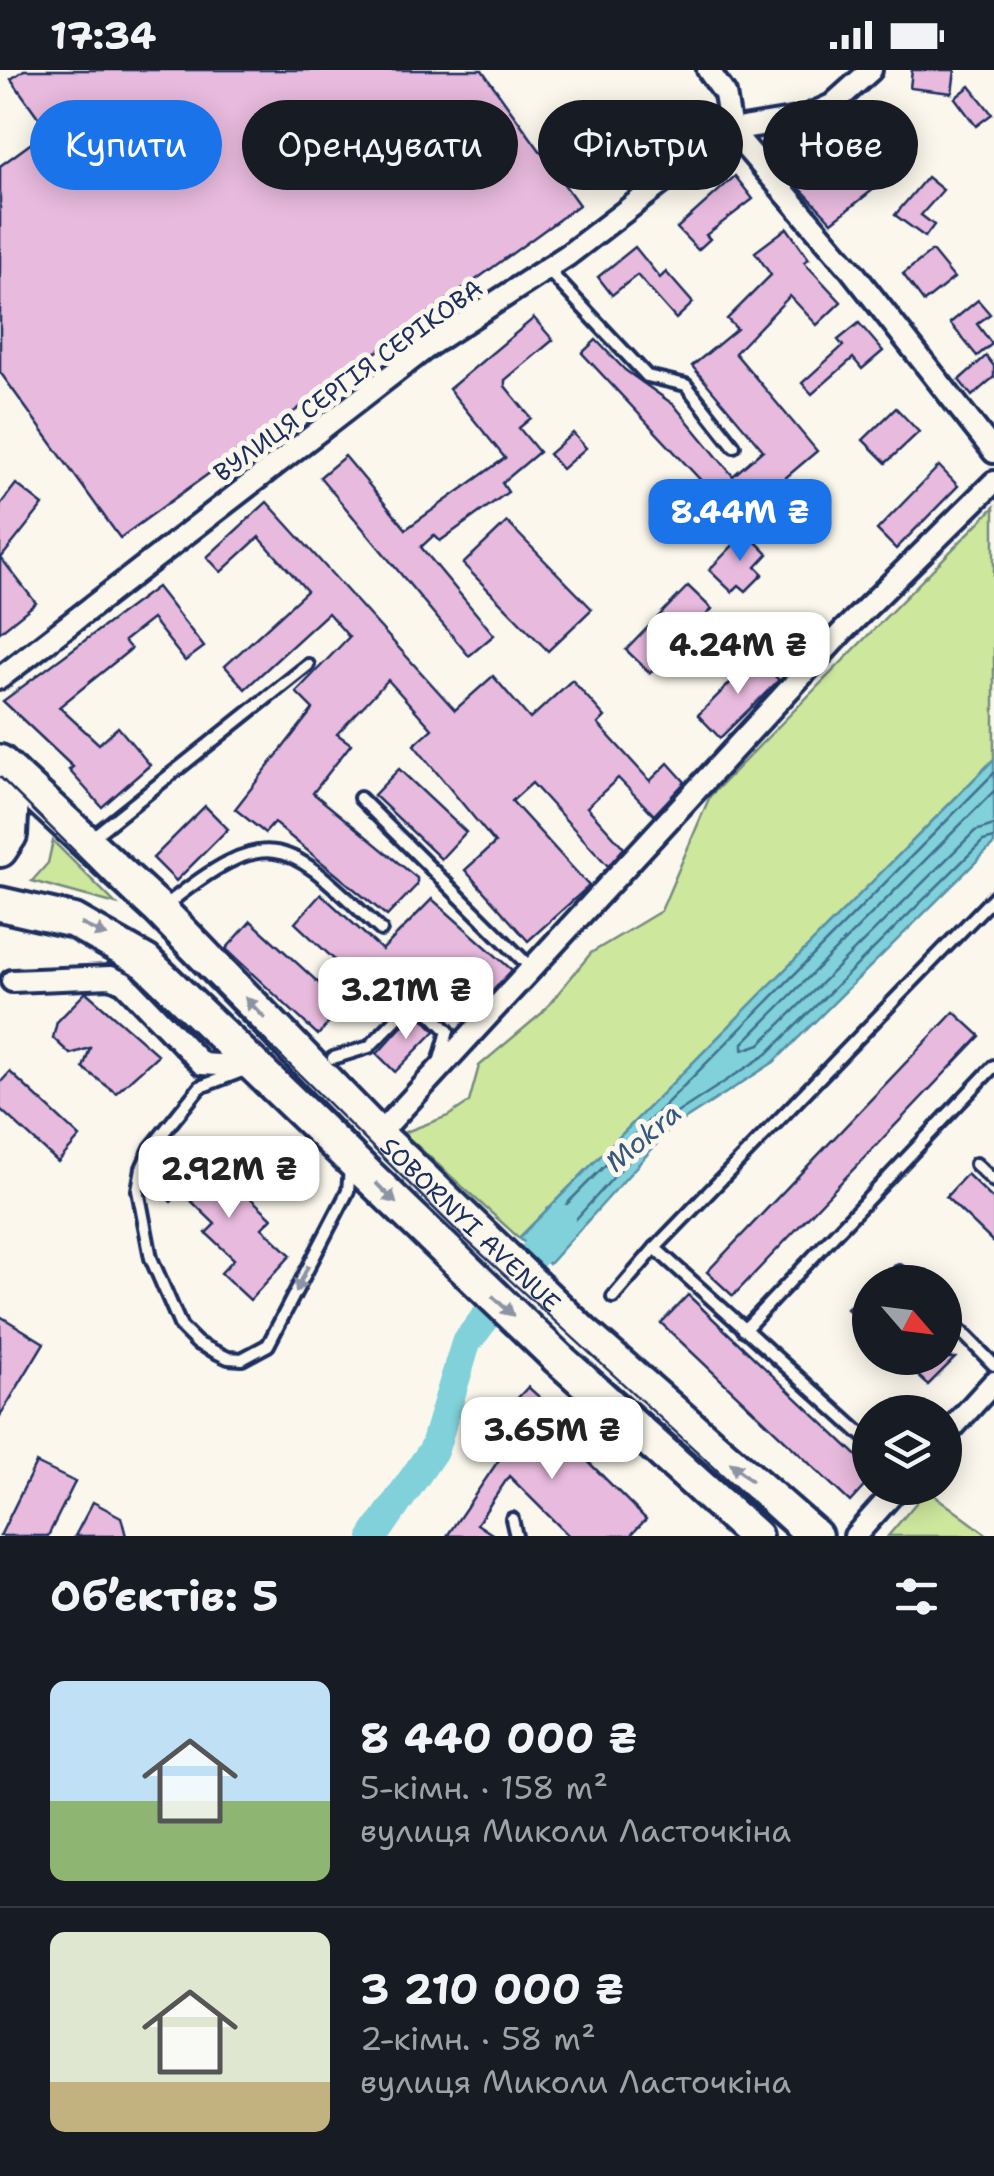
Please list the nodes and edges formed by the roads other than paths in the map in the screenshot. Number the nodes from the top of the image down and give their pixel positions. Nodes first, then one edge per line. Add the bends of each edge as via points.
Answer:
1 (708, 70) edge
2 (871, 70) edge
3 (725, 100) edge
4 (743, 128) edge
5 (743, 144) edge
6 (651, 190) edge
7 (546, 269) junction
8 (734, 446) dead end
9 (994, 452) edge
10 (994, 482) edge
11 (308, 665) dead end
12 (0, 678) edge
13 (6, 768) edge
14 (360, 798) dead end
15 (86, 843) junction
16 (0, 850) edge
17 (994, 897) edge
18 (0, 904) edge
19 (160, 910) junction
20 (381, 930) dead end
21 (533, 970) junction
22 (12, 980) dead end
23 (333, 1058) dead end
24 (994, 1066) edge
25 (251, 1068) junction
26 (430, 1082) junction
27 (378, 1135) junction
28 (351, 1158) junction
29 (976, 1164) dead end
30 (994, 1182) edge
31 (655, 1248) junction
32 (613, 1297) dead end
33 (744, 1330) junction
34 (962, 1332) edge
35 (994, 1364) edge
36 (994, 1382) edge
37 (962, 1417) edge
38 (852, 1426) edge
39 (883, 1505) edge
40 (512, 1518) dead end
41 (516, 1536) edge
42 (755, 1536) edge
43 (814, 1536) edge
44 (855, 1536) edge

1 - 3 street
2 - 4 street via 832,104 803,118
5 - 9 street
6 - 7 street, ВУЛИЦЯ СЕРГІЯ СЕРІКОВА
7 - 8 lane via 648,376 686,385
7 - 12 street, ВУЛИЦЯ СЕРГІЯ СЕРІКОВА via 430,344
10 - 21 street via 842,632
11 - 15 lane
13 - 15 main road, SOBORNYI AVENUE
13 - 16 main road via 10,835
14 - 21 lane
15 - 19 main road, SOBORNYI AVENUE
17 - 31 lane
18 -> 25 main road, SOBORNYI AVENUE via 74,921 110,938 146,962
19 - 20 lane via 204,873 277,849 304,858
27 -> 19 main road, SOBORNYI AVENUE
21 - 26 street
22 - 25 street via 112,977 202,1064
23 - 26 lane via 369,1048 416,998 448,1031
24 - 33 lane
25 - 28 main road, SOBORNYI AVENUE
28 -> 25 lane via 348,1191 268,1345 242,1359 197,1342 181,1326 151,1258 138,1190 151,1148 200,1087
26 - 27 street
43 -> 27 main road, SOBORNYI AVENUE via 582,1332
28 -> 42 main road, SOBORNYI AVENUE
29 - 30 lane
31 - 32 lane
31 - 33 lane
33 - 38 lane
34 - 35 lane
36 - 37 street
39 - 44 street
40 - 41 lane

